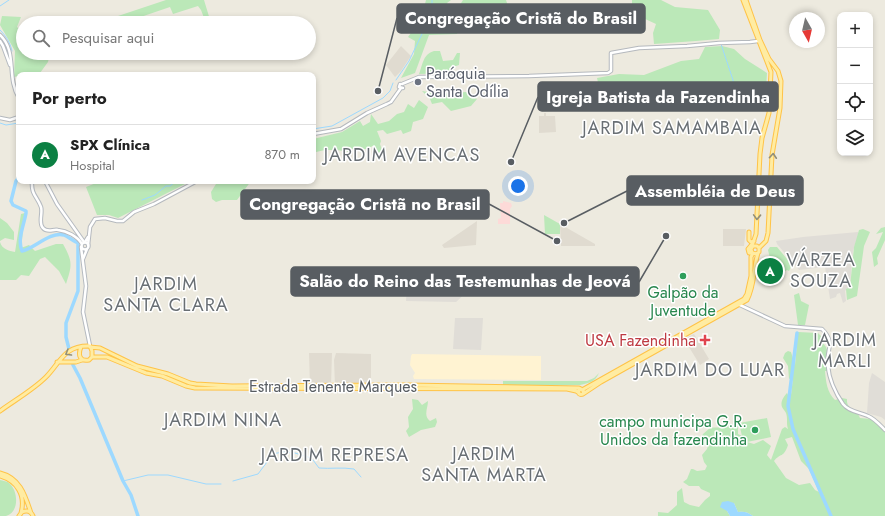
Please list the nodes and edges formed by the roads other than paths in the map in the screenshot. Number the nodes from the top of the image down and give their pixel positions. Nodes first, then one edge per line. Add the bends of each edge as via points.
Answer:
1 (744, 0) edge
2 (0, 35) edge
3 (0, 41) edge
4 (758, 41) junction
5 (773, 64) junction
6 (10, 67) junction
7 (769, 68) junction
8 (778, 71) junction
9 (771, 72) junction
10 (771, 80) junction
11 (781, 81) junction
12 (16, 91) edge
13 (0, 118) edge
14 (16, 118) edge
15 (316, 133) edge
16 (32, 184) edge
17 (47, 184) edge
18 (192, 184) edge
19 (749, 232) dead end
20 (89, 235) junction
21 (754, 240) junction
22 (83, 244) junction
23 (751, 246) junction
24 (88, 247) junction
25 (759, 248) junction
26 (753, 253) junction
27 (758, 253) junction
28 (83, 259) junction
29 (747, 300) junction
30 (740, 305) junction
31 (749, 309) junction
32 (87, 338) junction
33 (90, 346) junction
34 (82, 347) junction
35 (92, 357) junction
36 (82, 360) junction
37 (57, 362) junction
38 (606, 375) junction
39 (601, 382) junction
40 (582, 390) junction
41 (578, 393) junction
42 (583, 394) junction
43 (0, 410) edge
44 (885, 430) edge
45 (0, 473) edge
46 (0, 476) edge
47 (20, 514) edge
48 (32, 514) edge

1 - 4 main road
1 - 5 main road
2 - 6 street via 9,47
3 - 6 street
4 - 7 main road
4 - 15 street via 639,48 611,53 611,71 608,73 420,77 402,86 388,104 345,127
5 - 7 main road
5 - 8 main road
6 - 12 street
7 - 9 main road
8 - 9 main road via 775,74
8 - 11 main road
9 - 10 main road
10 - 11 main road via 776,78
10 -> 21 main road via 769,113 760,154
25 -> 11 main road via 766,241 768,233 772,155 780,108
13 - 14 street
16 - 22 street via 33,194 42,209 43,228 71,234
17 - 22 street
18 - 20 street via 134,212 123,221 95,219
19 - 21 main road via 750,241
20 - 22 street
20 - 24 street
21 - 23 main road
22 - 24 street
22 - 24 street via 84,249
22 - 28 street
23 - 25 main road
23 - 26 main road via 748,251
24 - 28 street
25 - 27 main road
26 - 27 main road
26 - 38 main road via 751,276 744,298
27 - 29 main road via 753,286
28 - 32 street via 86,286 82,310
29 - 30 main road
29 - 31 street
30 - 31 street
30 - 39 main road
31 - 44 street via 785,326 822,329 830,342 829,372 843,404 870,417
32 - 33 street
32 - 34 street
33 - 34 main road, Estrada Tenente Marques
33 - 35 main road
33 - 40 main road, Estrada Tenente Marques via 100,348 137,366 196,384 408,385
34 - 36 main road via 79,355
34 -> 37 main road, Estrada Tenente Marques via 66,353
35 - 36 main road, Estrada Tenente Marques via 87,361
35 - 41 main road, Estrada Tenente Marques via 107,357 146,373 195,388 567,390
36 - 37 main road, Estrada Tenente Marques
37 - 43 main road via 45,378
38 - 39 main road
38 - 40 main road
39 - 42 main road
40 - 41 main road
40 - 42 main road
41 - 42 main road
45 - 48 main road via 12,478 20,486
46 - 47 main road via 11,481 20,492
47 - 48 main road via 27,510

